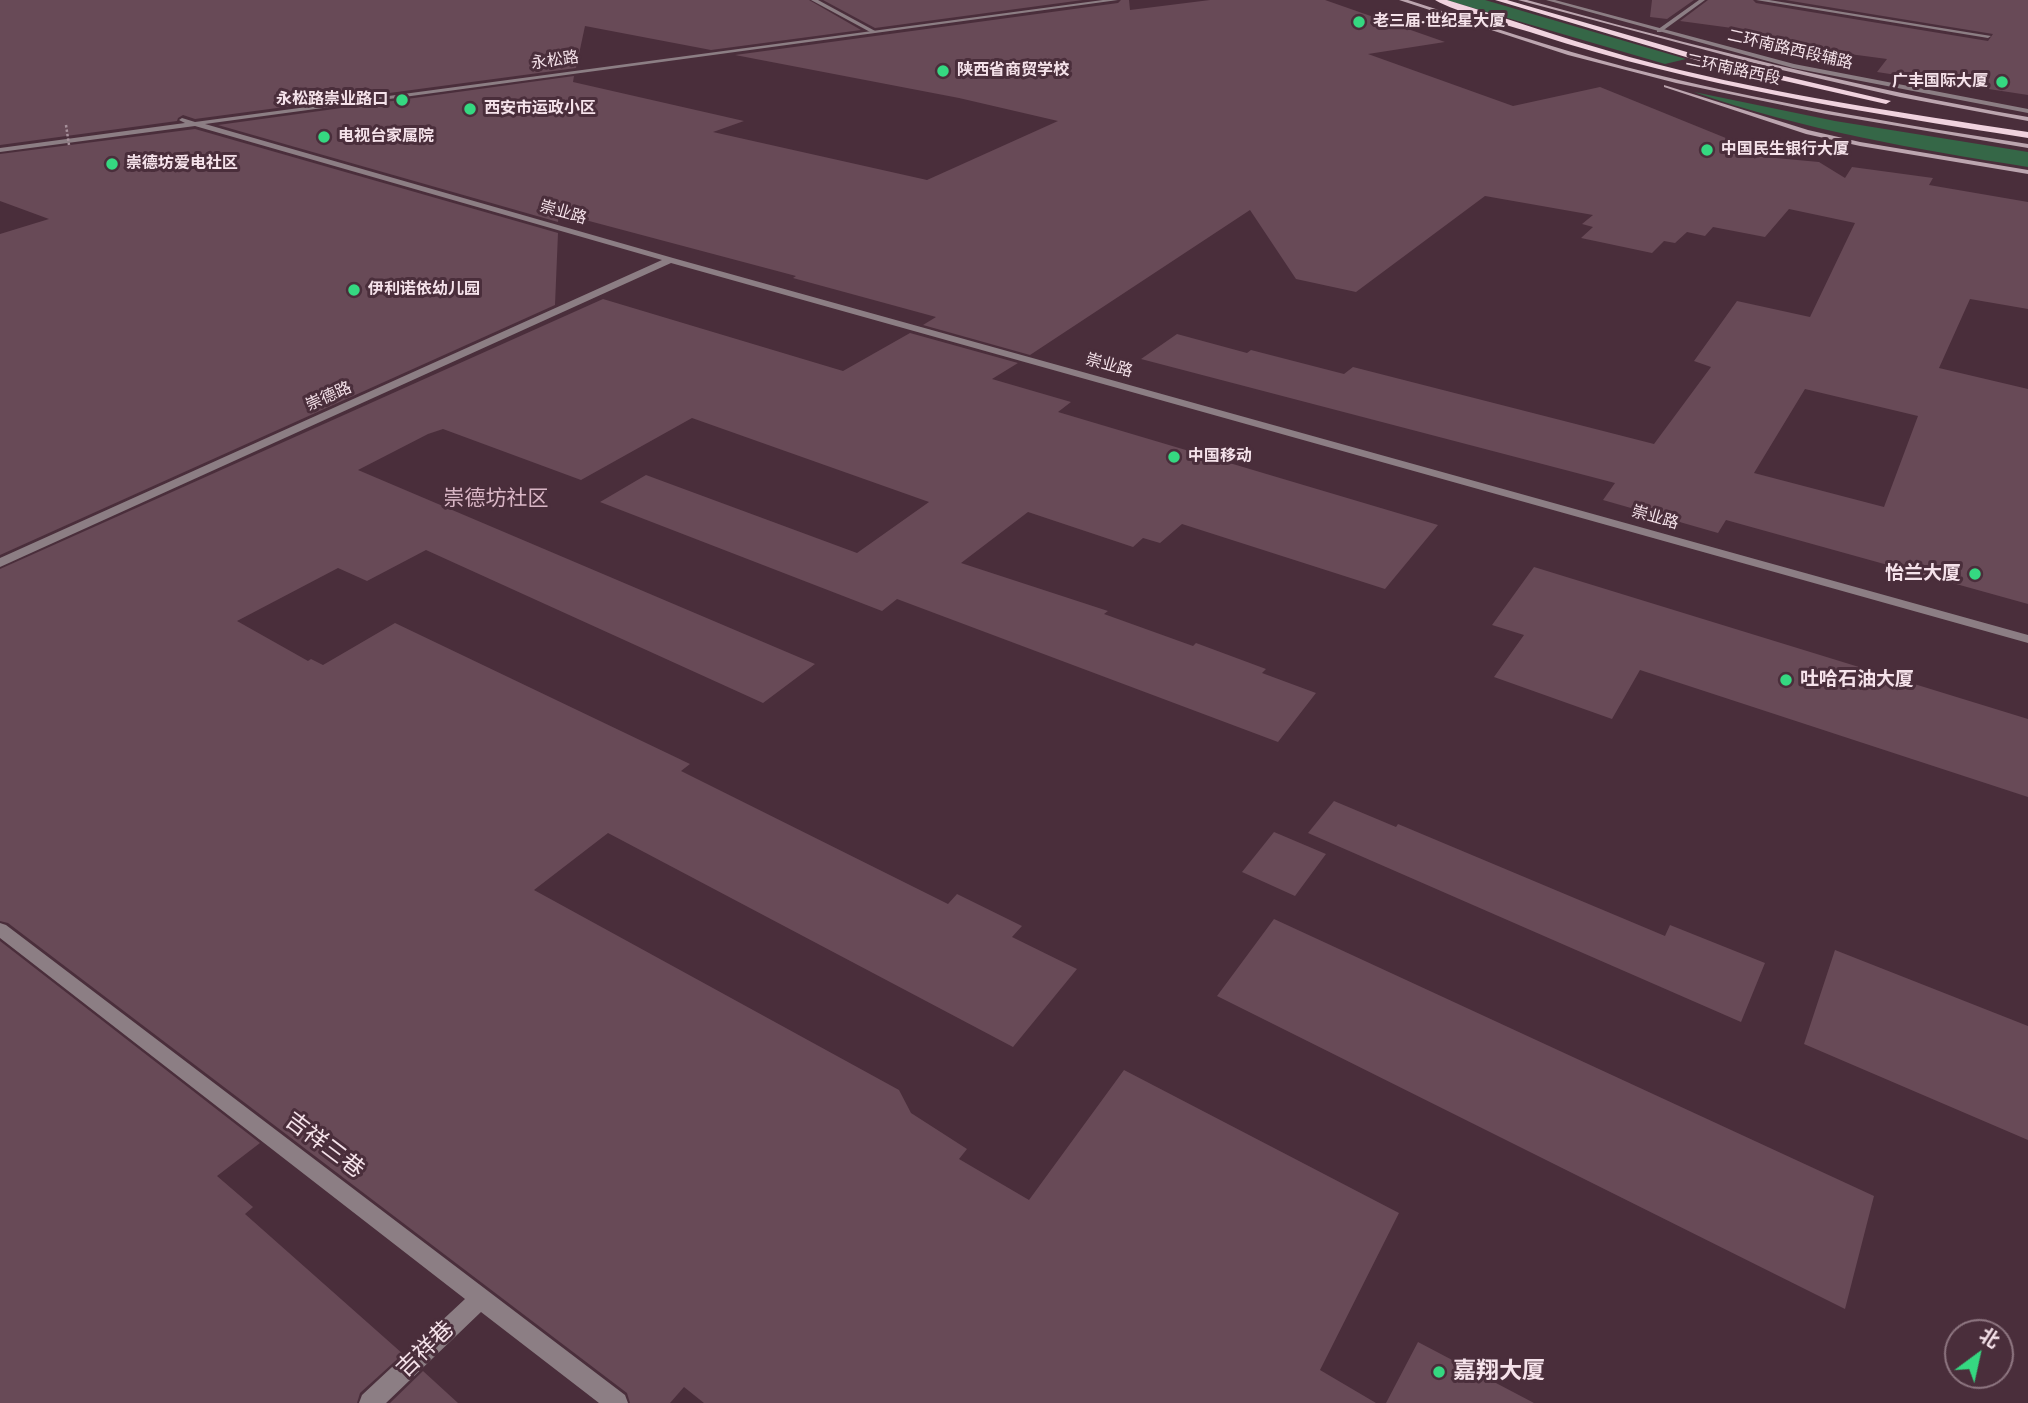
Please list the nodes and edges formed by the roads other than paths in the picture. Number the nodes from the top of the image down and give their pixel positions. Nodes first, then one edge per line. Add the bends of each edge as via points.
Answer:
1 (814, 0) edge
2 (1083, 0) edge
3 (1115, 0) edge
4 (1402, 0) edge
5 (1440, 0) edge
6 (1500, 0) edge
7 (1521, 0) edge
8 (1549, 0) edge
9 (1702, 0) edge
10 (1759, 0) edge
11 (871, 30) junction
12 (1659, 31) junction
13 (1987, 36) dead end
14 (1623, 68) junction
15 (2028, 111) edge
16 (2028, 119) edge
17 (182, 120) junction
18 (195, 124) junction
19 (2028, 126) edge
20 (2028, 135) edge
21 (0, 144) edge
22 (2028, 146) edge
23 (0, 150) edge
24 (2028, 172) edge
25 (670, 260) junction
26 (0, 563) edge
27 (2028, 639) edge
28 (0, 929) edge
29 (482, 1297) junction
30 (370, 1403) edge
31 (617, 1403) edge

1 - 11 street
2 - 11 street, 永松路
3 - 11 street, 永松路
4 - 14 main road
5 - 20 highway, 二环南路西段 via 1679,72 1853,108
6 - 19 highway, 二环南路西段 via 1754,72
7 - 16 main road, 二环南路西段 via 1808,77
8 - 12 street, 二环南路西段辅路
9 - 12 street
10 - 13 street
11 - 17 street, 永松路
11 - 18 street, 永松路
12 - 15 street, 二环南路西段辅路 via 1793,66
14 - 22 main road via 1786,105
14 - 24 main road via 1698,98 1806,132
17 - 18 street, 崇业路
17 - 21 street, 永松路
18 - 23 street, 永松路
18 - 25 street, 崇业路
25 - 26 street, 崇德路
25 - 27 street, 崇业路
28 - 29 street, 吉祥三巷
29 - 30 street, 吉祥巷
29 - 31 street, 吉祥三巷

